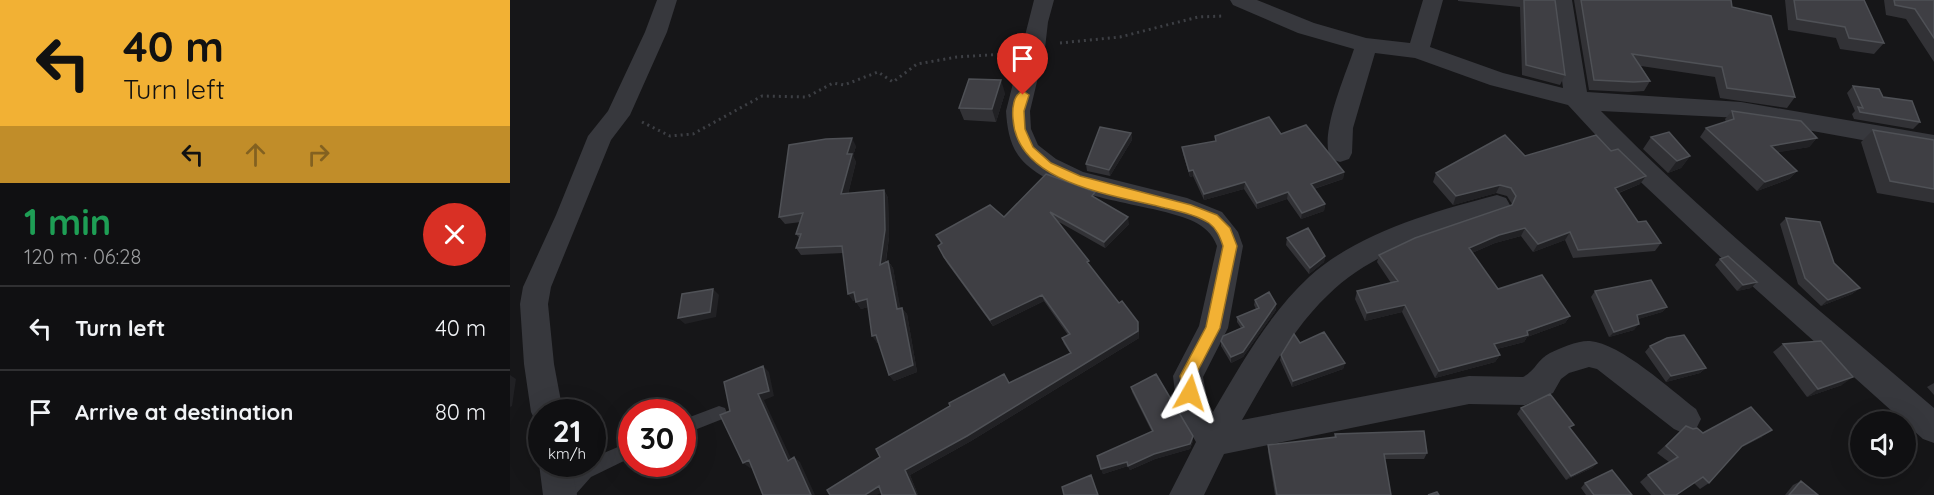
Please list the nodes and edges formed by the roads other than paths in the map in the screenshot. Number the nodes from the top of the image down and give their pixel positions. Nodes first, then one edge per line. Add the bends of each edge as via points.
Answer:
1 (667, 0) edge
2 (1044, 0) edge
3 (1433, 0) edge
4 (1562, 0) edge
5 (1233, 8) edge
6 (1275, 8) edge
7 (1366, 45) junction
8 (1419, 51) junction
9 (1576, 99) junction
10 (1934, 144) edge
11 (1340, 153) dead end
12 (1497, 205) dead end
13 (545, 399) edge
14 (719, 413) edge
15 (1685, 419) dead end
16 (696, 422) edge
17 (1934, 428) edge
18 (1214, 441) junction
19 (618, 454) edge
20 (557, 477) edge
21 (560, 495) edge
22 (566, 495) edge
23 (1186, 495) edge

1 - 13 street via 618,115 600,136 537,287 534,304
2 - 18 street via 1018,111 1019,129 1028,150 1047,166 1077,180 1187,208 1213,219 1225,232 1230,246 1213,328 1188,376 1193,410
3 - 8 street
4 - 9 street
5 - 6 street
6 - 7 street
7 - 8 street
7 - 11 street via 1341,128
8 - 9 street via 1498,80
9 - 10 street via 1604,104 1741,110
9 - 17 street via 1637,163 1741,260
12 - 18 street via 1405,234 1333,273 1299,306 1263,357
14 - 16 lane
15 - 18 street via 1605,358 1589,354 1562,362 1550,369 1542,383 1525,391 1469,390
18 - 23 street
19 - 22 lane via 583,473
20 - 21 street

